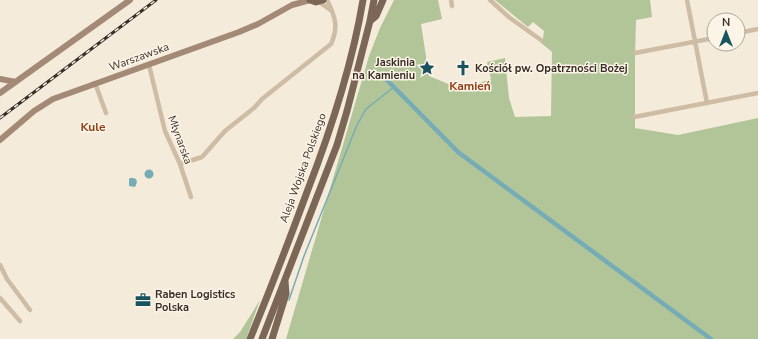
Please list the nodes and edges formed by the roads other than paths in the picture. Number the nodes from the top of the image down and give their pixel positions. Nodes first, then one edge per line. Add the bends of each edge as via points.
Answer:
1 (130, 0) edge
2 (297, 0) edge
3 (310, 0) edge
4 (327, 0) edge
5 (363, 0) edge
6 (374, 0) edge
7 (383, 0) edge
8 (451, 0) edge
9 (490, 0) edge
10 (688, 0) edge
11 (321, 1) edge
12 (292, 5) junction
13 (452, 6) dead end
14 (332, 11) junction
15 (370, 22) junction
16 (758, 29) edge
17 (746, 31) edge
18 (706, 39) edge
19 (541, 40) dead end
20 (695, 41) junction
21 (635, 53) dead end
22 (149, 65) junction
23 (0, 79) edge
24 (16, 82) junction
25 (95, 84) junction
26 (0, 93) edge
27 (758, 93) edge
28 (707, 103) junction
29 (106, 113) dead end
30 (634, 117) dead end
31 (0, 140) edge
32 (180, 164) junction
33 (191, 197) dead end
34 (0, 266) edge
35 (285, 279) junction
36 (0, 298) edge
37 (30, 310) dead end
38 (20, 321) dead end
39 (250, 339) edge
40 (262, 339) edge
41 (272, 339) edge

1 - 24 street
2 - 12 street, Warszawska
3 - 11 main road
3 - 12 street, Warszawska
4 - 14 street
5 - 39 main road, Aleja Wojska Polskiego via 346,76 322,152
6 - 15 main road, Aleja Wojska Polskiego
7 - 15 main road via 376,16
8 - 13 street
9 - 19 street
10 - 20 street
11 - 14 street
12 - 22 street, Warszawska via 239,32
14 - 32 street via 336,29 327,48 262,99 225,131 202,156
15 - 35 main road, Aleja Wojska Polskiego via 337,145
16 - 17 street
18 - 20 street
20 - 21 street
20 - 28 street
22 - 25 street, Warszawska
22 - 32 street, Młynarska via 165,131
23 - 24 street
24 - 26 street
25 - 29 street
25 - 31 street, Warszawska via 46,102
27 - 28 street
28 - 30 street
32 - 33 street, Młynarska
34 - 37 street
35 - 40 main road, Aleja Wojska Polskiego
35 - 41 main road via 286,294
36 - 38 street

